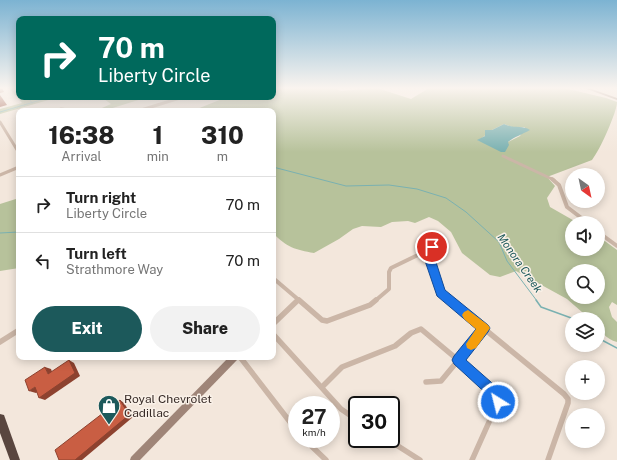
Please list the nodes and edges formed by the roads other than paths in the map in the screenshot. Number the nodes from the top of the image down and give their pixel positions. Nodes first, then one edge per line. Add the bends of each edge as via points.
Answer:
1 (0, 122) edge
2 (16, 148) edge
3 (503, 156) dead end
4 (16, 168) edge
5 (0, 175) edge
6 (579, 216) edge
7 (605, 237) edge
8 (617, 246) edge
9 (422, 253) junction
10 (428, 255) junction
11 (276, 281) edge
12 (298, 300) junction
13 (276, 321) edge
14 (484, 328) junction
15 (16, 332) edge
16 (276, 337) edge
17 (0, 342) edge
18 (231, 360) edge
19 (242, 360) edge
20 (458, 360) junction
21 (426, 382) dead end
22 (322, 388) junction
23 (348, 414) edge
24 (0, 419) edge
25 (288, 419) edge
26 (400, 447) edge
27 (312, 448) edge
28 (15, 460) edge
29 (134, 460) edge
30 (326, 460) edge
31 (420, 460) edge
32 (472, 460) edge
33 (548, 460) edge

1 - 2 street
3 - 6 street via 556,181 567,207
4 - 5 street
7 - 8 street
9 - 10 street
9 - 10 street via 420,246 428,245 433,250
9 - 12 street via 391,268 388,290 366,307 326,321
10 - 14 street via 441,293
11 - 12 street
12 - 13 street
14 - 20 street
14 - 33 street via 567,398 568,404
15 - 17 street
16 - 22 street
18 - 29 street
19 - 25 street
20 - 21 street via 441,381
20 - 22 street via 418,328 395,346 342,367
20 - 32 street via 498,399
22 - 23 street
24 - 28 highway
26 - 31 street
27 - 30 street

